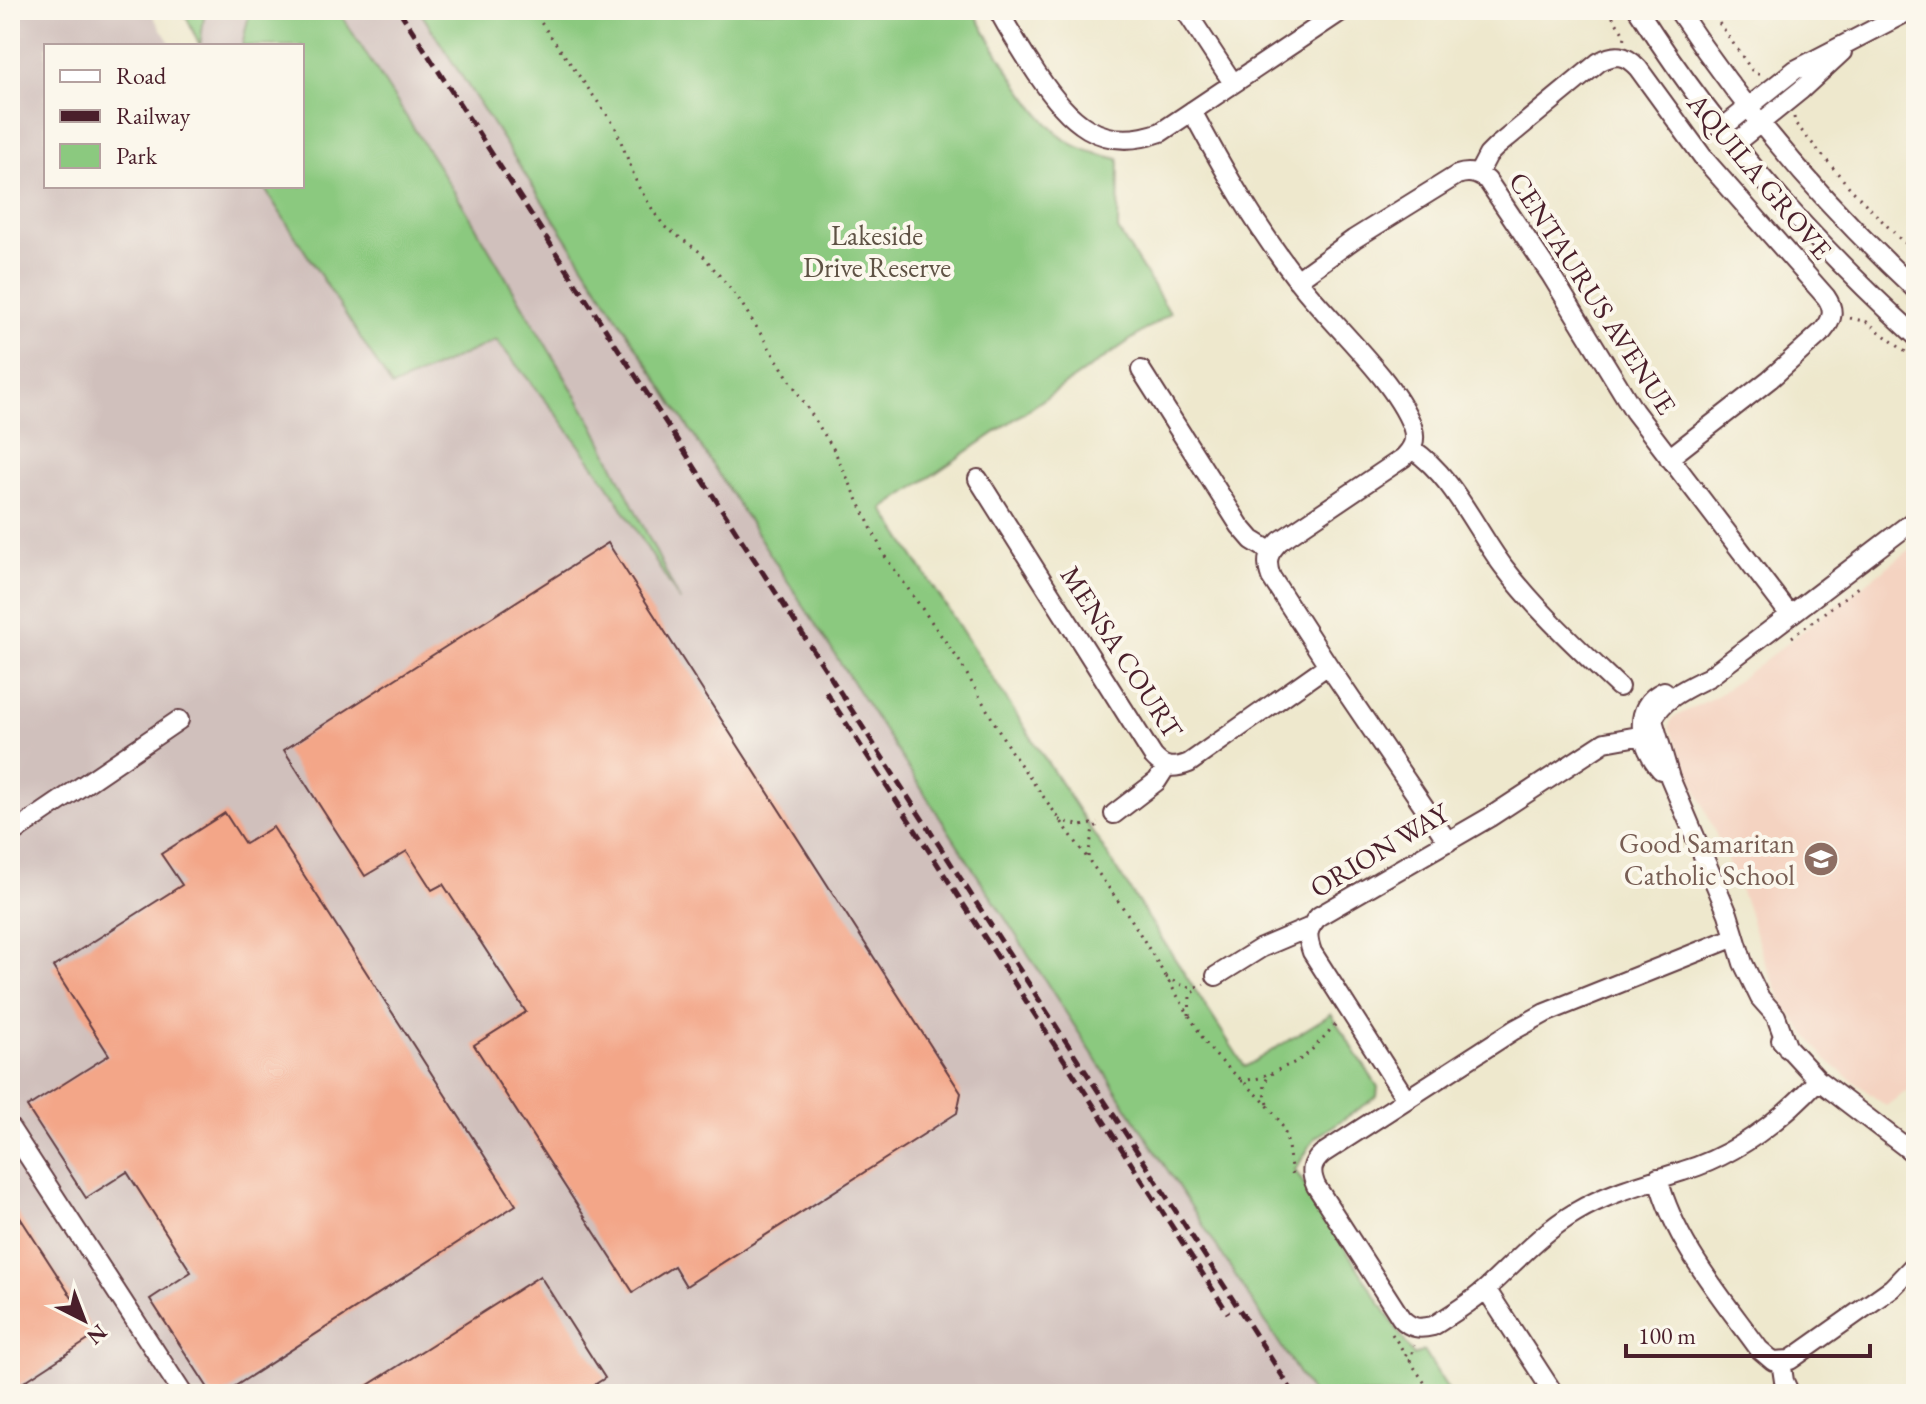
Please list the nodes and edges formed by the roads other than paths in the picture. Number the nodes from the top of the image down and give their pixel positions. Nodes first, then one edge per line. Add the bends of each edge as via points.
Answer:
1 (998, 10) edge
2 (1185, 10) edge
3 (1343, 10) edge
4 (1638, 10) edge
5 (1911, 10) edge
6 (1681, 12) edge
7 (1856, 39) junction
8 (1233, 83) junction
9 (1748, 106) junction
10 (1192, 111) junction
11 (1760, 122) junction
12 (1721, 129) junction
13 (1733, 145) junction
14 (1478, 174) junction
15 (1297, 280) junction
16 (1916, 290) edge
17 (1916, 336) edge
18 (1141, 370) dead end
19 (1412, 449) junction
20 (1669, 458) junction
21 (978, 479) dead end
22 (1916, 519) edge
23 (1270, 551) junction
24 (1790, 615) junction
25 (1328, 665) junction
26 (1619, 687) dead end
27 (179, 720) dead end
28 (1649, 734) junction
29 (1166, 767) junction
30 (1114, 814) dead end
31 (10, 835) edge
32 (1448, 842) junction
33 (1308, 928) junction
34 (1735, 937) junction
35 (1216, 976) road end
36 (1818, 1080) junction
37 (1406, 1099) junction
38 (10, 1128) edge
39 (1916, 1155) edge
40 (1658, 1178) junction
41 (1916, 1263) edge
42 (1486, 1289) junction
43 (1781, 1361) junction
44 (183, 1394) edge
45 (1554, 1394) edge
46 (1790, 1394) edge

1 - 10 street via 1060,107 1090,131 1144,138
2 - 8 street
3 - 8 street
4 - 12 street
5 - 7 street
6 - 9 street
7 - 9 street via 1795,70
7 - 11 street
8 - 10 street
9 - 11 street
9 - 12 street
10 - 15 street via 1262,233
11 - 13 street
11 - 16 street via 1868,245
12 - 13 street
13 - 17 street via 1790,212
14 - 15 street, CENTAURUS AVENUE via 1457,175
14 - 20 street, CENTAURUS AVENUE via 1530,242 1613,380
14 - 20 street, AQUILA GROVE via 1496,147 1599,62 1621,55 1638,68 1705,160 1826,297 1833,314 1823,331
15 - 19 street via 1386,385 1411,423
18 - 23 street via 1240,526
19 - 23 street
19 - 26 street via 1438,470 1502,564 1553,625
20 - 24 street, CENTAURUS AVENUE
21 - 29 street, MENSA COURT via 1153,756
22 - 24 street
23 - 25 street via 1271,577
24 - 28 street via 1656,712
25 - 29 street, MENSA COURT via 1189,763
25 - 32 street
27 - 31 street
28 - 32 street, ORION WAY via 1605,742
28 - 34 street via 1667,761
29 - 30 street via 1147,790
32 - 33 street, ORION WAY via 1319,916
33 - 35 street
33 - 37 street, ORION WAY via 1312,952
34 - 36 street via 1788,1049
34 - 37 street via 1545,1013
36 - 39 street
36 - 40 street via 1770,1126 1724,1155
37 - 42 street via 1322,1154 1311,1175 1407,1324 1433,1326
38 - 44 street
40 - 42 street via 1574,1213
40 - 43 street via 1674,1226 1692,1255 1759,1349
41 - 43 street via 1865,1308
42 - 45 street
43 - 46 street

